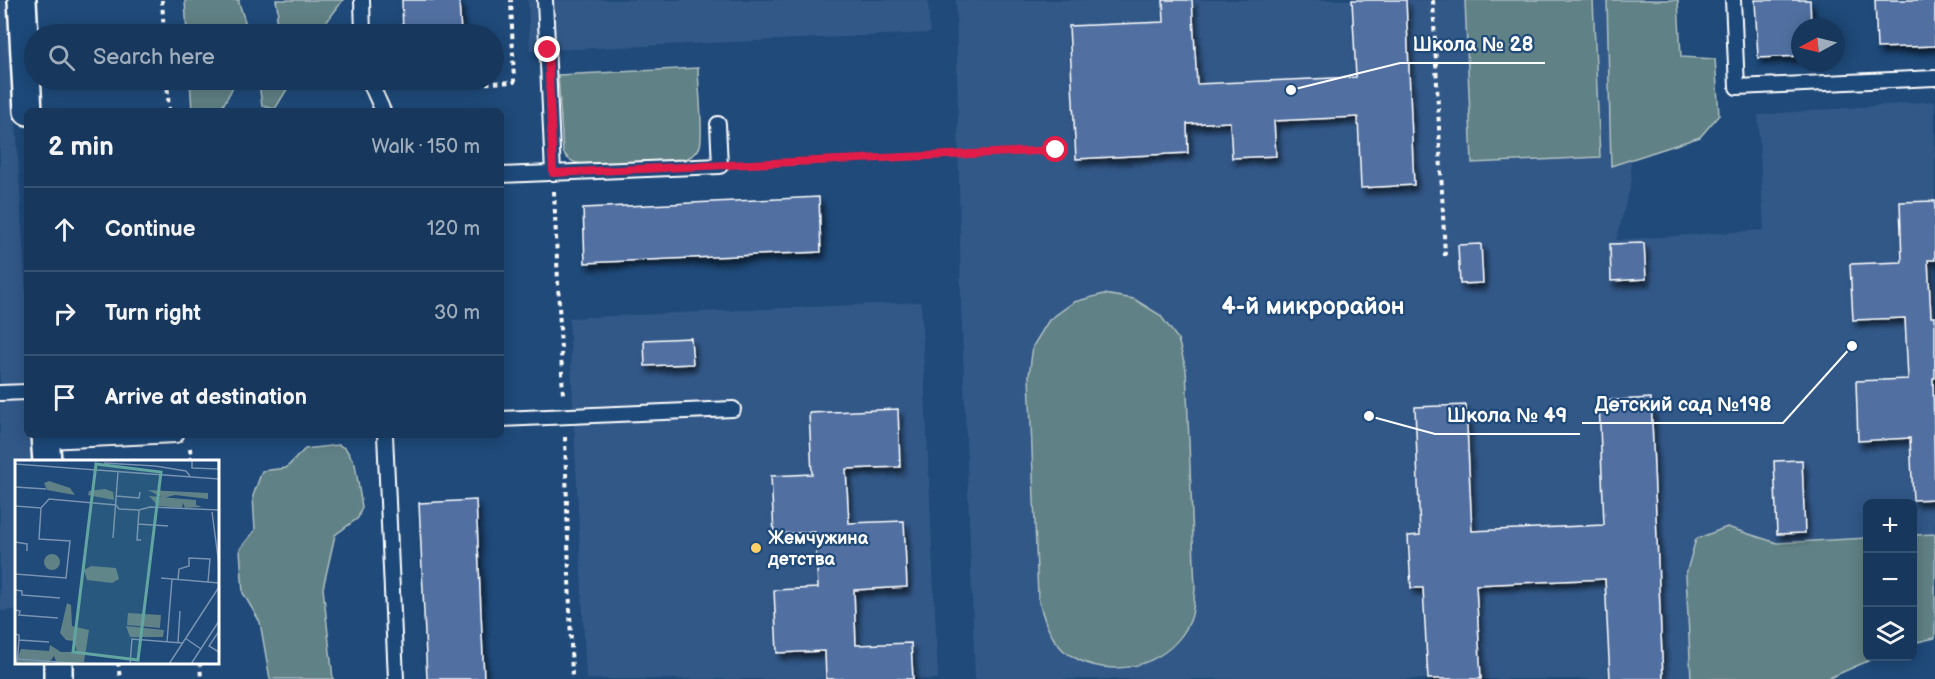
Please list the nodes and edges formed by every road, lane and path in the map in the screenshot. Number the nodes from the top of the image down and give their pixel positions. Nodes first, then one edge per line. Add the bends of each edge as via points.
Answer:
1 (22, 0) edge
2 (162, 0) edge
3 (362, 0) edge
4 (511, 0) edge
5 (545, 0) edge
6 (1433, 0) edge
7 (1733, 0) edge
8 (163, 24) edge
9 (363, 24) edge
10 (24, 37) edge
11 (1935, 78) edge
12 (504, 82) edge
13 (27, 90) edge
14 (168, 90) edge
15 (374, 90) edge
16 (28, 108) edge
17 (169, 108) edge
18 (382, 108) edge
19 (718, 124) dead end
20 (1056, 150) dead end
21 (720, 165) junction
22 (553, 173) junction
23 (504, 175) edge
24 (1445, 256) dead end
25 (24, 392) edge
26 (0, 393) edge
27 (733, 409) dead end
28 (504, 419) edge
29 (141, 438) edge
30 (385, 438) edge
31 (46, 446) edge
32 (57, 664) edge
33 (118, 664) edge
34 (200, 664) edge
35 (58, 679) edge
36 (120, 679) edge
37 (201, 679) edge
38 (396, 679) edge

1 - 10 street
2 - 8 path
3 - 9 lane
4 - 12 path via 514,82
5 - 22 lane
6 - 24 path
7 - 11 lane via 1737,87
13 - 16 street
14 - 17 path
15 - 18 lane
19 - 21 lane
20 - 21 path
21 - 22 lane
22 - 23 lane
25 - 26 lane
27 - 28 lane
29 - 31 lane
30 - 38 lane
32 - 35 street
33 - 36 path
34 - 37 path

